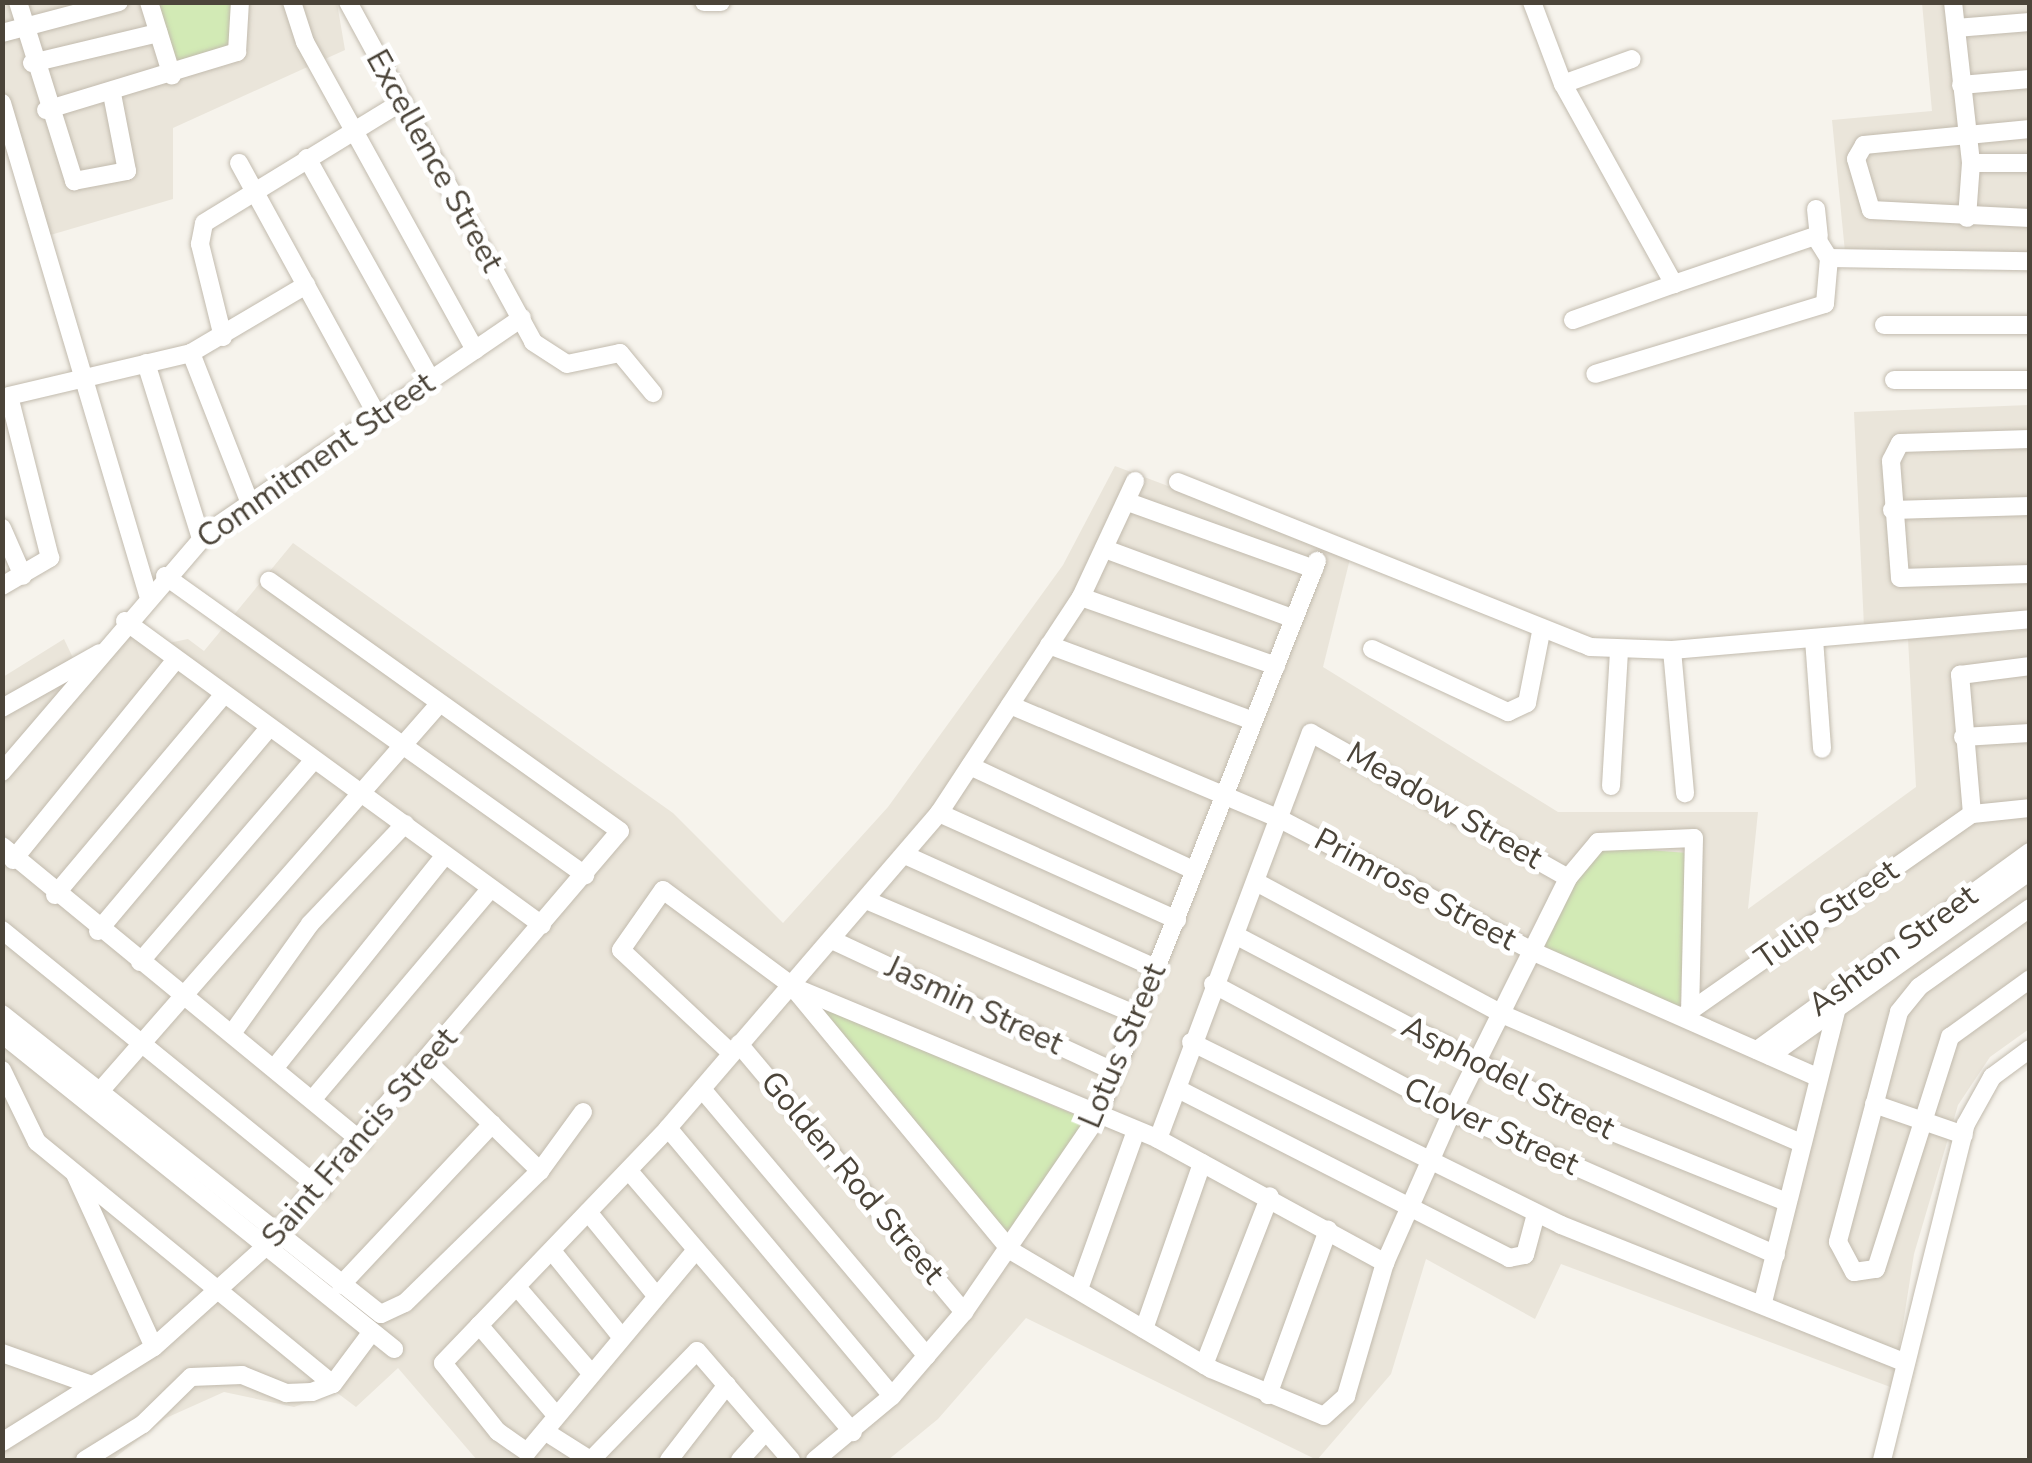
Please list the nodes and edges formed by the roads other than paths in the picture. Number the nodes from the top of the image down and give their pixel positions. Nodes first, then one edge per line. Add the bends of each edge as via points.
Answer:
1 (18, 2) edge
2 (120, 2) edge
3 (149, 2) edge
4 (240, 2) edge
5 (292, 2) edge
6 (348, 2) edge
7 (704, 2) edge
8 (721, 2) edge
9 (1532, 2) edge
10 (1953, 2) edge
11 (2030, 22) edge
12 (25, 26) junction
13 (1956, 28) junction
14 (158, 32) junction
15 (2, 33) edge
16 (1632, 59) dead end
17 (32, 62) junction
18 (172, 76) junction
19 (2030, 79) edge
20 (1563, 84) junction
21 (1961, 85) junction
22 (112, 94) junction
23 (403, 100) junction
24 (46, 110) junction
25 (4, 114) edge
26 (2030, 129) edge
27 (353, 130) junction
28 (1966, 133) junction
29 (308, 158) junction
30 (239, 163) dead end
31 (2030, 163) edge
32 (1971, 164) junction
33 (254, 191) junction
34 (1816, 209) dead end
35 (1967, 218) junction
36 (2030, 218) edge
37 (1819, 236) junction
38 (1829, 258) junction
39 (2030, 261) edge
40 (306, 284) junction
41 (1674, 284) junction
42 (522, 318) junction
43 (1573, 320) dead end
44 (1884, 324) dead end
45 (2030, 325) edge
46 (223, 338) junction
47 (475, 350) junction
48 (191, 353) junction
49 (146, 363) junction
50 (89, 374) junction
51 (1595, 374) dead end
52 (431, 380) junction
53 (1894, 380) dead end
54 (2030, 380) edge
55 (654, 393) dead end
56 (378, 416) junction
57 (2030, 439) edge
58 (1135, 481) dead end
59 (1178, 482) dead end
60 (248, 501) junction
61 (1128, 502) junction
62 (2030, 506) edge
63 (1892, 510) junction
64 (2, 528) edge
65 (201, 539) junction
66 (1105, 549) junction
67 (2030, 574) edge
68 (23, 576) junction
69 (165, 576) junction
70 (270, 581) dead end
71 (2, 586) edge
72 (148, 595) junction
73 (1082, 597) junction
74 (1292, 618) junction
75 (2030, 619) edge
76 (125, 620) junction
77 (1541, 632) junction
78 (1814, 638) junction
79 (1049, 645) junction
80 (1372, 649) dead end
81 (105, 650) junction
82 (1672, 650) junction
83 (1619, 651) junction
84 (175, 660) junction
85 (1276, 666) junction
86 (2030, 666) edge
87 (222, 697) junction
88 (438, 704) junction
89 (1010, 706) junction
90 (2, 708) edge
91 (1253, 720) junction
92 (269, 728) junction
93 (2030, 733) edge
94 (1963, 737) junction
95 (402, 745) junction
96 (1822, 749) dead end
97 (314, 760) junction
98 (970, 766) junction
99 (2, 772) edge
100 (1610, 786) dead end
101 (359, 791) junction
102 (1685, 793) dead end
103 (1226, 796) junction
104 (2030, 808) edge
105 (940, 814) junction
106 (1972, 814) junction
107 (1280, 819) junction
108 (405, 824) junction
109 (2030, 852) edge
110 (8, 853) edge
111 (444, 855) junction
112 (906, 856) junction
113 (1193, 870) junction
114 (2030, 870) edge
115 (585, 875) junction
116 (1568, 878) junction
117 (1258, 883) junction
118 (491, 888) junction
119 (55, 896) junction
120 (866, 900) junction
121 (2030, 908) edge
122 (1177, 920) junction
123 (542, 925) junction
124 (2, 930) edge
125 (98, 931) junction
126 (1237, 936) junction
127 (832, 940) junction
128 (1536, 953) junction
129 (140, 962) junction
130 (1157, 969) junction
131 (2030, 980) edge
132 (1212, 984) junction
133 (791, 985) junction
134 (1838, 992) junction
135 (188, 994) junction
136 (1836, 1012) junction
137 (1686, 1013) junction
138 (2, 1014) edge
139 (1504, 1015) junction
140 (1139, 1016) junction
141 (232, 1032) junction
142 (2, 1034) edge
143 (141, 1042) junction
144 (1191, 1042) junction
145 (735, 1048) junction
146 (2030, 1049) edge
147 (1764, 1053) junction
148 (427, 1062) junction
149 (276, 1066) junction
150 (1478, 1066) junction
151 (2, 1070) edge
152 (1116, 1072) junction
153 (1818, 1078) junction
154 (1178, 1088) junction
155 (702, 1089) junction
156 (101, 1090) junction
157 (312, 1100) junction
158 (1874, 1104) junction
159 (583, 1112) dead end
160 (1452, 1112) junction
161 (1097, 1118) junction
162 (1922, 1119) junction
163 (492, 1124) junction
164 (668, 1128) junction
165 (1964, 1135) junction
166 (1134, 1136) junction
167 (1158, 1139) junction
168 (362, 1142) junction
169 (1799, 1142) junction
170 (1429, 1162) junction
171 (1202, 1163) junction
172 (72, 1168) junction
173 (540, 1171) junction
174 (630, 1171) junction
175 (322, 1190) junction
176 (1270, 1196) junction
177 (1787, 1202) junction
178 (588, 1212) junction
179 (1408, 1212) junction
180 (1536, 1214) junction
181 (1328, 1230) junction
182 (271, 1241) junction
183 (696, 1250) junction
184 (1010, 1250) junction
185 (552, 1251) junction
186 (1776, 1255) junction
187 (1385, 1263) junction
188 (341, 1284) junction
189 (516, 1287) junction
190 (1079, 1288) junction
191 (219, 1291) junction
192 (654, 1293) junction
193 (1764, 1298) junction
194 (964, 1312) junction
195 (479, 1326) junction
196 (1144, 1329) junction
197 (371, 1333) junction
198 (619, 1334) junction
199 (154, 1346) junction
200 (4, 1348) edge
201 (394, 1349) dead end
202 (927, 1356) junction
203 (1904, 1362) junction
204 (1204, 1365) junction
205 (590, 1372) junction
206 (333, 1384) junction
207 (92, 1385) junction
208 (728, 1385) junction
209 (1268, 1395) junction
210 (892, 1396) junction
211 (556, 1415) junction
212 (546, 1432) junction
213 (765, 1432) junction
214 (853, 1432) junction
215 (2, 1442) edge
216 (86, 1460) edge
217 (590, 1460) edge
218 (669, 1460) edge
219 (740, 1460) edge
220 (791, 1460) edge
221 (815, 1460) edge
222 (1882, 1460) edge

1 - 12 street
2 - 12 street
3 - 14 street
4 - 18 street via 242,48
5 - 27 street
6 - 23 street, Excellence Street
7 - 8 street
9 - 20 street
10 - 13 street
11 - 13 street
12 - 15 street
12 - 17 street
13 - 21 street
14 - 17 street
14 - 18 street
16 - 20 street
17 - 24 street
18 - 22 street
19 - 21 street
20 - 41 street
21 - 28 street
22 - 24 street
22 - 24 street via 128,163 119,176 74,181
23 - 27 street
23 - 42 street, Excellence Street
25 - 50 street
26 - 28 street
27 - 29 street
27 - 47 street
28 - 32 street
28 - 35 street via 1859,148 1862,202 1876,212
29 - 33 street
29 - 52 street
30 - 33 street
31 - 32 street
32 - 35 street
33 - 40 street
33 - 46 street via 200,229
34 - 37 street
35 - 36 street
37 - 38 street
37 - 41 street
38 - 39 street
38 - 51 street via 1825,304
40 - 46 street
40 - 56 street
41 - 43 street
42 - 47 street, Commitment Street
42 - 55 street, Excellence Street via 549,358 589,364 620,353
44 - 45 street
46 - 48 street
47 - 52 street, Commitment Street
48 - 49 street
48 - 60 street
49 - 50 street
49 - 65 street
50 - 68 street via 20,388 7,400 50,558
50 - 72 street
52 - 56 street, Commitment Street
53 - 54 street
56 - 60 street, Commitment Street
57 - 63 street via 1893,447
58 - 61 street
59 - 77 street via 1460,588
60 - 65 street, Commitment Street
61 - 66 street
61 - 74 street, Lotus Street via 1315,565
62 - 63 street
63 - 67 street via 1900,578
64 - 68 street
65 - 69 street, Commitment Street
66 - 73 street
66 - 74 street
68 - 71 street
69 - 72 street, Commitment Street
69 - 95 street
70 - 88 street
72 - 76 street, Commitment Street
73 - 79 street
73 - 85 street
74 - 85 street, Lotus Street
75 - 78 street
76 - 81 street, Commitment Street
76 - 84 street
77 - 80 street via 1526,703 1508,712
77 - 83 street
78 - 82 street
78 - 96 street
79 - 89 street
79 - 91 street
81 - 90 street
81 - 99 street, Commitment Street
82 - 83 street
82 - 102 street
83 - 100 street
84 - 87 street
84 - 110 street
85 - 91 street, Lotus Street
86 - 94 street via 1960,675
87 - 92 street
87 - 119 street
88 - 95 street
88 - 115 street, Saint Francis Street via 615,822 616,842
89 - 98 street
89 - 103 street, Primrose Street
91 - 103 street, Lotus Street
92 - 97 street
92 - 125 street
93 - 94 street
94 - 106 street
95 - 101 street
95 - 115 street
97 - 101 street
97 - 129 street
98 - 105 street
98 - 113 street
101 - 108 street
101 - 135 street
103 - 107 street, Primrose Street
103 - 113 street, Lotus Street
104 - 106 street
105 - 112 street
105 - 122 street
106 - 137 street, Tulip Street
107 - 116 street, Meadow Street via 1308,736 1319,734
107 - 117 street
107 - 128 street, Primrose Street
108 - 111 street
108 - 141 street via 310,924
109 - 134 street, Ashton Street
110 - 119 street
111 - 118 street
111 - 149 street
112 - 120 street
112 - 130 street
113 - 122 street, Lotus Street
114 - 136 street, Ashton Street
115 - 123 street, Saint Francis Street
116 - 128 street
116 - 137 street via 1598,842 1694,838
117 - 126 street
117 - 139 street
118 - 123 street
118 - 157 street
119 - 125 street
120 - 127 street
120 - 140 street
121 - 158 street via 1908,997
122 - 130 street, Lotus Street
123 - 148 street, Saint Francis Street
124 - 143 street
125 - 129 street
126 - 132 street
126 - 150 street, Asphodel Street
127 - 133 street
127 - 152 street, Jasmin Street
128 - 137 street, Primrose Street
128 - 139 street
129 - 135 street
130 - 140 street, Lotus Street
131 - 162 street via 1950,1037
132 - 144 street
132 - 160 street, Clover Street
133 - 145 street
133 - 145 street, Golden Rod Street via 672,892 659,894 620,950
133 - 161 street
133 - 184 street
134 - 136 street
134 - 147 street, Ashton Street
135 - 141 street
135 - 143 street
136 - 147 street, Ashton Street
136 - 153 street
137 - 147 street, Primrose Street
138 - 156 street
139 - 150 street
139 - 169 street
140 - 152 street, Lotus Street
141 - 149 street
142 - 182 street
143 - 156 street
143 - 175 street
144 - 154 street
144 - 170 street
145 - 155 street
145 - 194 street, Golden Rod Street
146 - 165 street via 1992,1077
147 - 153 street, Primrose Street
148 - 163 street
148 - 168 street, Saint Francis Street
149 - 157 street
150 - 160 street
150 - 177 street, Asphodel Street
151 - 172 street via 27,1132
152 - 161 street, Lotus Street
153 - 169 street
154 - 167 street
154 - 179 street
155 - 164 street
155 - 202 street
156 - 182 street
157 - 168 street
158 - 162 street
158 - 162 street via 1838,1242 1854,1272 1876,1269
159 - 173 street
160 - 170 street
160 - 186 street, Clover Street
161 - 166 street
161 - 184 street, Lotus Street
162 - 165 street
163 - 173 street
163 - 188 street
164 - 174 street
164 - 210 street
165 - 203 street
166 - 167 street
166 - 190 street
167 - 171 street
168 - 175 street, Saint Francis Street
169 - 177 street
170 - 179 street
170 - 180 street
171 - 176 street
171 - 196 street
172 - 191 street
172 - 199 street
173 - 188 street via 389,1314
174 - 178 street
174 - 183 street
175 - 182 street, Saint Francis Street
176 - 181 street
176 - 204 street
177 - 186 street
178 - 185 street
178 - 192 street
179 - 180 street via 1518,1260
179 - 187 street
180 - 193 street
181 - 187 street
181 - 209 street
182 - 188 street
182 - 191 street, Saint Francis Street
182 - 197 street
183 - 192 street
183 - 214 street
184 - 190 street
184 - 194 street, Lotus Street
185 - 189 street
185 - 198 street
186 - 193 street
187 - 209 street via 1340,1407 1324,1416
189 - 195 street
189 - 205 street
190 - 196 street
191 - 199 street, Saint Francis Street
191 - 206 street
192 - 198 street
193 - 203 street
194 - 202 street, Lotus Street
195 - 211 street
195 - 212 street via 443,1363 518,1450
196 - 204 street
197 - 201 street
197 - 206 street
198 - 205 street
199 - 207 street, Saint Francis Street
200 - 207 street
202 - 210 street, Lotus Street
203 - 222 street
204 - 209 street
205 - 211 street
206 - 216 street via 301,1394 242,1374 191,1377 144,1424
207 - 215 street, Saint Francis Street
208 - 213 street
208 - 217 street via 703,1354 690,1353
208 - 218 street
210 - 214 street, Lotus Street
211 - 212 street
212 - 217 street
213 - 219 street
213 - 220 street
214 - 221 street, Lotus Street

